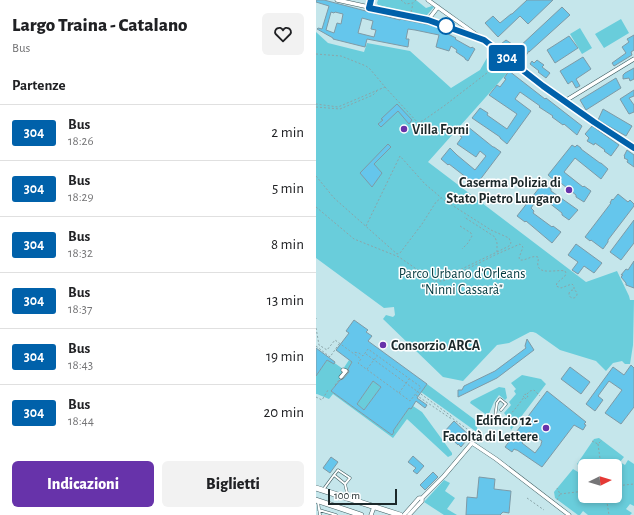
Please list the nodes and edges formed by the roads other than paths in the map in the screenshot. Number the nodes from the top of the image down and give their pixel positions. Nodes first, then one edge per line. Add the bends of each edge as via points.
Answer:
1 (337, 0) edge
2 (371, 0) edge
3 (428, 0) edge
4 (438, 7) junction
5 (369, 8) junction
6 (428, 20) junction
7 (484, 40) junction
8 (634, 59) edge
9 (565, 101) junction
10 (634, 148) edge
11 (344, 370) dead end
12 (341, 377) road end
13 (501, 410) dead end
14 (495, 417) dead end
15 (334, 475) junction
16 (345, 484) junction
17 (316, 488) edge
18 (323, 490) junction
19 (348, 498) junction
20 (421, 499) junction
21 (317, 501) edge
22 (374, 507) junction
23 (561, 509) junction
24 (319, 510) junction
25 (353, 514) edge
26 (320, 515) edge
27 (336, 515) edge
28 (361, 515) edge
29 (371, 515) edge
30 (400, 515) edge
31 (404, 515) edge
32 (409, 515) edge
33 (565, 515) edge
34 (569, 515) edge

1 - 5 street
2 - 5 street
3 - 4 street
4 - 6 street
4 - 7 street
5 - 6 street
6 - 7 street
7 - 9 street
8 - 9 street
9 - 10 street
11 - 12 street via 346,371
13 - 14 lane via 506,404 500,399
15 - 16 lane
15 - 16 lane via 338,470 350,478
15 - 18 lane
16 - 19 lane
17 - 18 main road
18 - 19 main road
19 - 22 main road
20 - 23 street via 472,443
20 - 31 street
20 - 32 street
21 - 24 lane
21 - 25 main road
22 - 29 street
22 - 30 main road
23 - 33 street
23 - 34 street
24 - 26 lane
24 - 27 lane
25 - 28 main road

